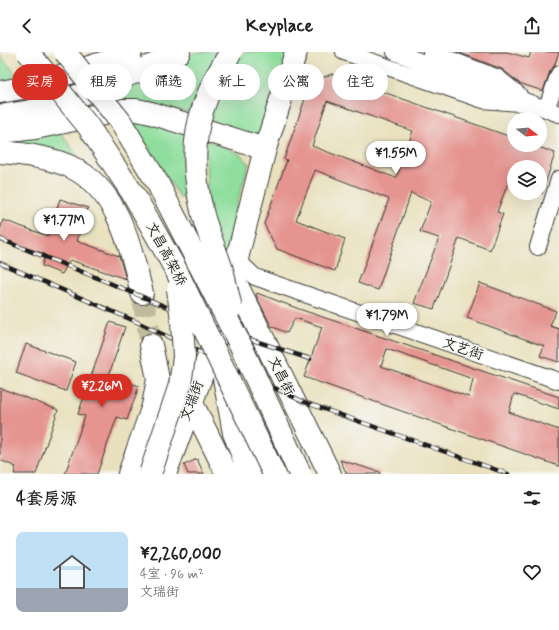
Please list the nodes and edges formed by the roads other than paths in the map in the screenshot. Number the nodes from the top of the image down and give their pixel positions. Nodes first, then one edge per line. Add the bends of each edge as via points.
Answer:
1 (28, 52) edge
2 (65, 52) edge
3 (131, 52) edge
4 (179, 52) edge
5 (231, 52) edge
6 (296, 52) edge
7 (344, 52) edge
8 (395, 52) edge
9 (431, 52) edge
10 (559, 74) edge
11 (0, 92) edge
12 (530, 104) junction
13 (553, 112) edge
14 (0, 116) edge
15 (0, 132) edge
16 (265, 149) junction
17 (0, 152) edge
18 (559, 179) edge
19 (538, 247) dead end
20 (235, 268) junction
21 (176, 270) junction
22 (142, 293) tunnel mouth
23 (240, 344) junction
24 (151, 345) tunnel mouth
25 (222, 367) junction
26 (559, 381) edge
27 (191, 402) junction
28 (129, 474) edge
29 (150, 474) edge
30 (165, 474) edge
31 (227, 474) edge
32 (250, 474) edge
33 (274, 474) edge
34 (300, 474) edge
35 (330, 474) edge

1 - 21 highway, 文昌高架桥, bridge via 88,126 135,197
2 - 23 highway, 文昌高架桥, bridge via 120,121 158,184
3 - 11 highway via 22,88
4 - 14 highway via 77,96 31,111
5 - 23 highway, bridge via 207,94 194,150 203,215 221,269
6 - 16 highway
7 - 12 street via 483,100
8 - 12 street
9 - 12 street via 498,78
10 - 13 street
12 - 13 street
15 - 16 highway via 34,128 123,110 138,110
16 - 20 highway
17 - 22 highway via 47,159 72,167 94,182 111,203 123,227
18 - 19 street
20 - 26 street, 文艺街
20 - 27 highway, 文瑞街 via 219,329
20 - 35 highway, 文昌街
21 - 25 highway, 文昌高架桥, bridge
21 - 29 highway, bridge via 184,357 178,392
23 - 34 highway, 文昌高架桥, bridge
24 - 28 highway via 158,379 153,406
25 - 32 highway via 234,433
25 - 33 highway, 文昌高架桥, bridge
27 - 30 highway, 文瑞街
27 - 31 highway

